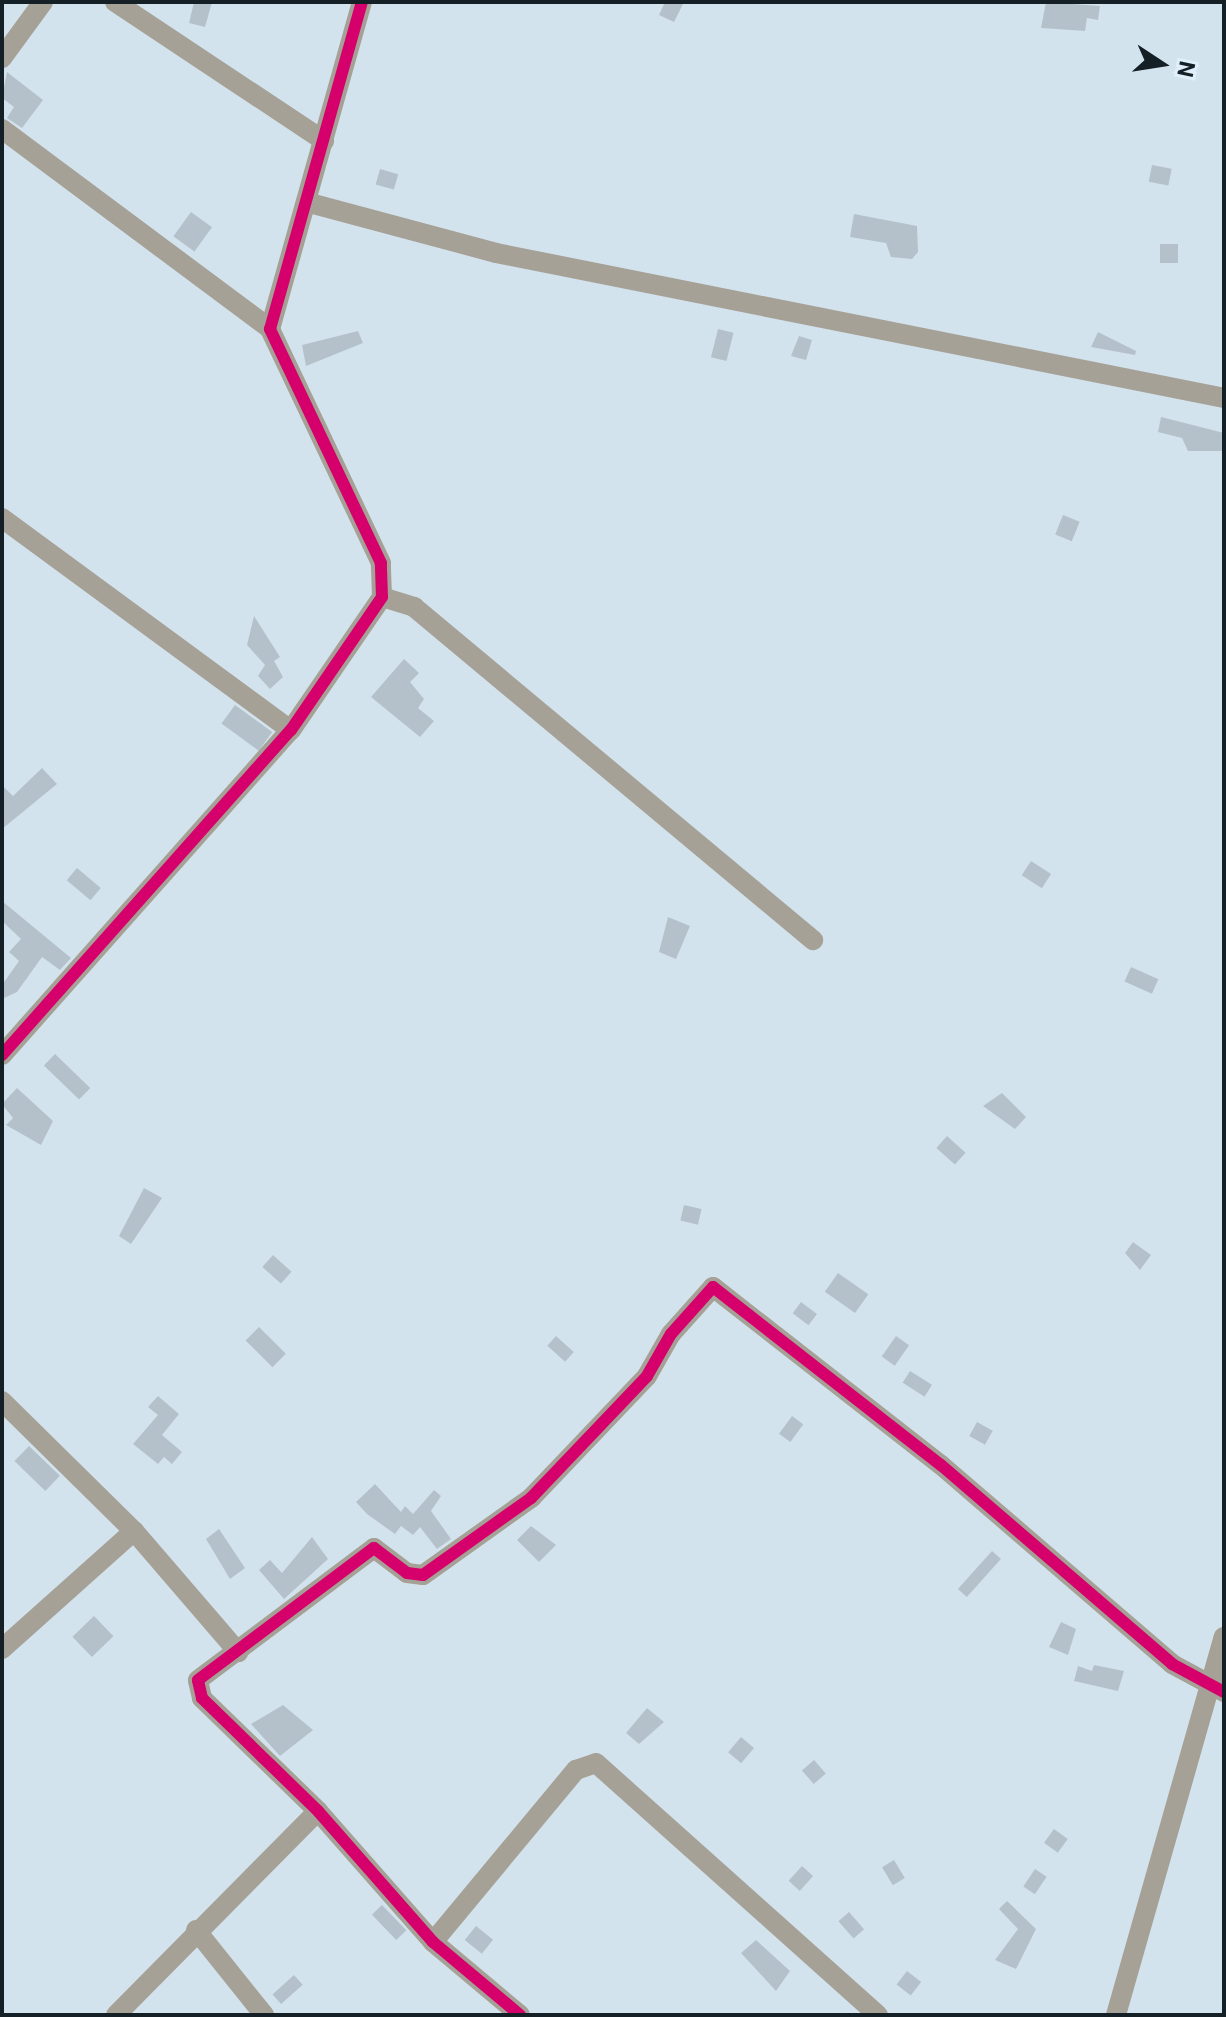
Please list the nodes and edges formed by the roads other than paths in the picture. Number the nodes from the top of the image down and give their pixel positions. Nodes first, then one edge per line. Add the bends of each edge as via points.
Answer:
1 (43, 2) edge
2 (115, 2) edge
3 (362, 2) edge
4 (2, 58) edge
5 (2, 129) edge
6 (324, 141) junction
7 (306, 202) junction
8 (270, 329) junction
9 (1224, 398) edge
10 (2, 518) edge
11 (382, 597) junction
12 (291, 730) junction
13 (813, 940) dead end
14 (2, 1055) edge
15 (2, 1401) edge
16 (134, 1531) junction
17 (1224, 1637) edge
18 (2, 1649) edge
19 (238, 1652) junction
20 (1216, 1690) edge
21 (318, 1811) junction
22 (196, 1930) junction
23 (433, 1942) junction
24 (116, 2015) edge
25 (264, 2015) edge
26 (520, 2015) edge
27 (878, 2015) edge
28 (1116, 2015) edge

1 - 4 street
2 - 6 street
3 - 6 street
5 - 8 street
6 - 7 street
7 - 8 street
7 - 9 street via 496,253
8 - 11 street via 381,563
10 - 12 street
11 - 12 street
11 - 13 street via 414,607
12 - 14 street
15 - 16 street
16 - 18 street
16 - 19 street
17 - 20 street
19 - 20 street via 374,1548 407,1573 423,1575 531,1498 647,1376 671,1334 716,1287
19 - 21 street via 198,1680 202,1698
20 - 28 street
21 - 22 street
21 - 23 street
22 - 24 street
22 - 25 street
23 - 26 street
23 - 27 street via 576,1770 596,1763

